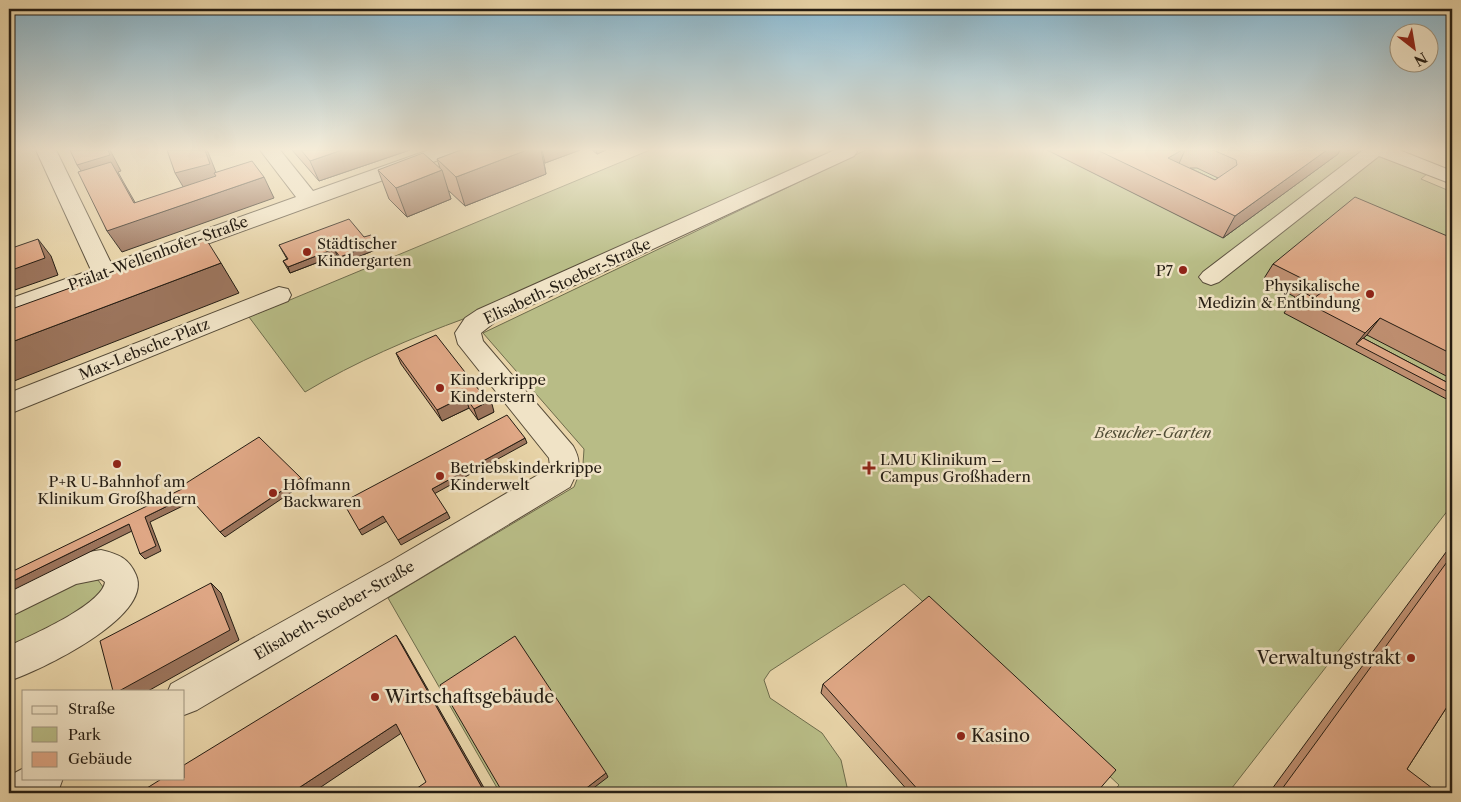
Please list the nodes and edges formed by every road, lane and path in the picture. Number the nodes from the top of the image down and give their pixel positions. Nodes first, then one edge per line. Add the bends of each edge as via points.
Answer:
1 (64, 187) edge
2 (299, 187) edge
3 (344, 187) edge
4 (769, 187) edge
5 (1330, 187) edge
6 (309, 200) junction
7 (104, 272) junction
8 (1211, 276) dead end
9 (279, 295) dead end
10 (9, 308) edge
11 (9, 404) edge
12 (9, 602) edge
13 (9, 664) edge
14 (185, 696) edge
15 (41, 780) edge
16 (18, 793) edge

1 - 7 street
2 - 6 street
3 - 6 street, Prälat-Wellenhofer-Straße
4 - 14 street, Elisabeth-Stoeber-Straße via 474,324 468,333 471,344 563,454 566,462 561,475
5 - 8 street
6 - 7 street, Prälat-Wellenhofer-Straße
7 - 10 street, Prälat-Wellenhofer-Straße
9 - 11 street, Max-Lebsche-Platz
12 - 13 street via 92,564 111,566 122,579 113,602 96,618
15 - 16 street

